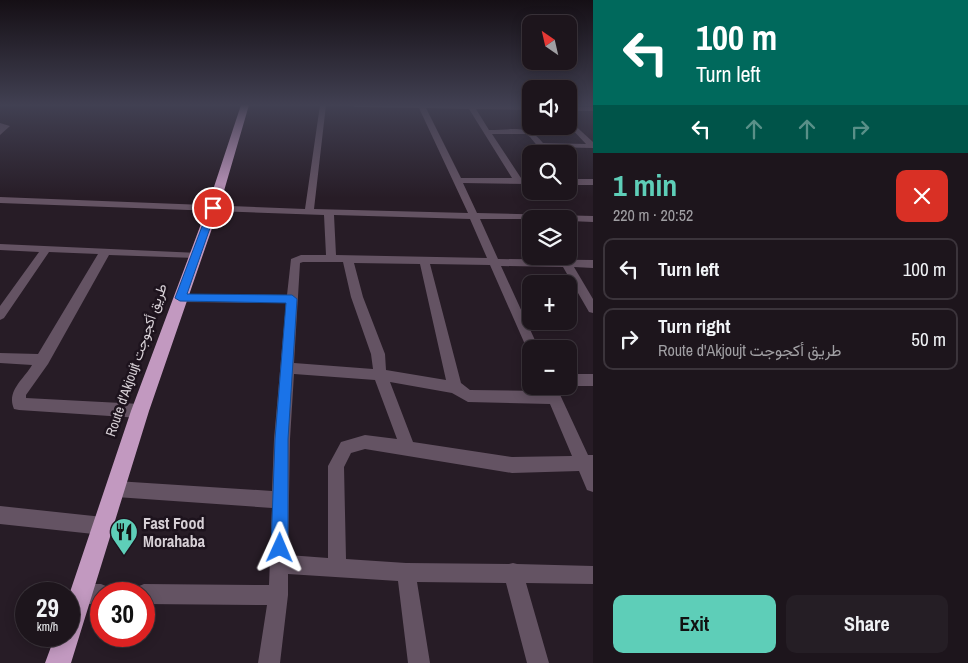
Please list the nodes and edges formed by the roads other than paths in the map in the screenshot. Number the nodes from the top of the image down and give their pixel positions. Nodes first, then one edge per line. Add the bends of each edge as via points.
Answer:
1 (235, 136) edge
2 (319, 136) edge
3 (437, 136) edge
4 (490, 136) edge
5 (533, 136) edge
6 (583, 136) edge
7 (540, 144) joint
8 (593, 146) edge
9 (518, 180) junction
10 (522, 180) edge
11 (458, 181) junction
12 (577, 181) edge
13 (593, 182) edge
14 (0, 200) edge
15 (213, 208) junction
16 (309, 212) junction
17 (329, 212) junction
18 (474, 216) junction
19 (593, 219) edge
20 (0, 247) edge
21 (46, 249) junction
22 (105, 252) junction
23 (195, 255) junction
24 (331, 258) junction
25 (348, 259) junction
26 (424, 260) junction
27 (494, 261) junction
28 (522, 262) edge
29 (577, 264) edge
30 (593, 264) edge
31 (567, 265) edge
32 (180, 298) junction
33 (292, 299) junction
34 (593, 309) edge
35 (0, 315) edge
36 (529, 340) edge
37 (0, 358) edge
38 (42, 360) junction
39 (287, 368) junction
40 (380, 375) junction
41 (577, 380) edge
42 (593, 380) edge
43 (455, 387) junction
44 (522, 393) edge
45 (554, 395) edge
46 (140, 411) junction
47 (408, 449) junction
48 (588, 462) edge
49 (593, 484) edge
50 (116, 489) junction
51 (280, 500) junction
52 (0, 515) edge
53 (103, 526) junction
54 (279, 564) junction
55 (337, 566) junction
56 (406, 572) junction
57 (513, 572) junction
58 (593, 575) edge
59 (81, 594) junction
60 (90, 594) edge
61 (155, 594) edge
62 (278, 595) junction
63 (80, 597) edge
64 (63, 647) edge
65 (58, 663) edge
66 (269, 663) edge
67 (419, 663) edge
68 (538, 663) edge

1 - 15 highway, Route d'Akjoujt طريق أكجوجت
2 - 16 street
3 - 11 street
4 - 9 street
5 - 7 street
6 - 8 street
7 - 8 street
9 - 10 street
9 - 11 street
11 - 18 street
12 - 13 street
14 - 15 street
15 - 16 street
15 - 23 highway, Route d'Akjoujt طريق أكجوجت
16 - 17 street
17 - 18 street
17 - 24 street
18 - 19 street
18 - 27 street
20 - 21 street
21 - 22 street
21 - 35 street
22 - 23 street
22 - 38 street
23 - 32 highway, Route d'Akjoujt طريق أكجوجت
24 - 25 street
24 - 33 street via 301,258 295,262
25 - 26 street
25 - 40 street via 357,297 372,331
26 - 27 street
26 - 43 street
27 - 28 street
27 - 36 street
29 - 30 street
31 - 34 street
32 - 33 street
32 - 46 highway, Route d'Akjoujt طريق أكجوجت
33 - 39 street
37 - 38 street
38 - 46 street via 18,393 19,404
39 - 40 street
39 - 51 street
40 - 43 street
40 - 47 street
41 - 42 street
43 - 44 street via 468,396
45 - 48 street
46 - 50 highway, Route d'Akjoujt طريق أكجوجت
47 - 48 street via 512,465
47 - 55 street via 365,442 346,447 336,466
48 - 49 street
50 - 51 street
50 - 53 highway, Route d'Akjoujt طريق أكجوجت
51 - 54 street
52 - 53 street
53 - 59 highway, Route d'Akjoujt طريق أكجوجت
54 - 55 street
54 - 62 street
55 - 56 street
56 - 57 street
56 - 67 street
57 - 58 street
57 - 68 street
59 - 60 street
59 - 63 highway, Route d'Akjoujt طريق أكجوجت
61 - 62 street
62 - 66 street
64 - 65 highway

